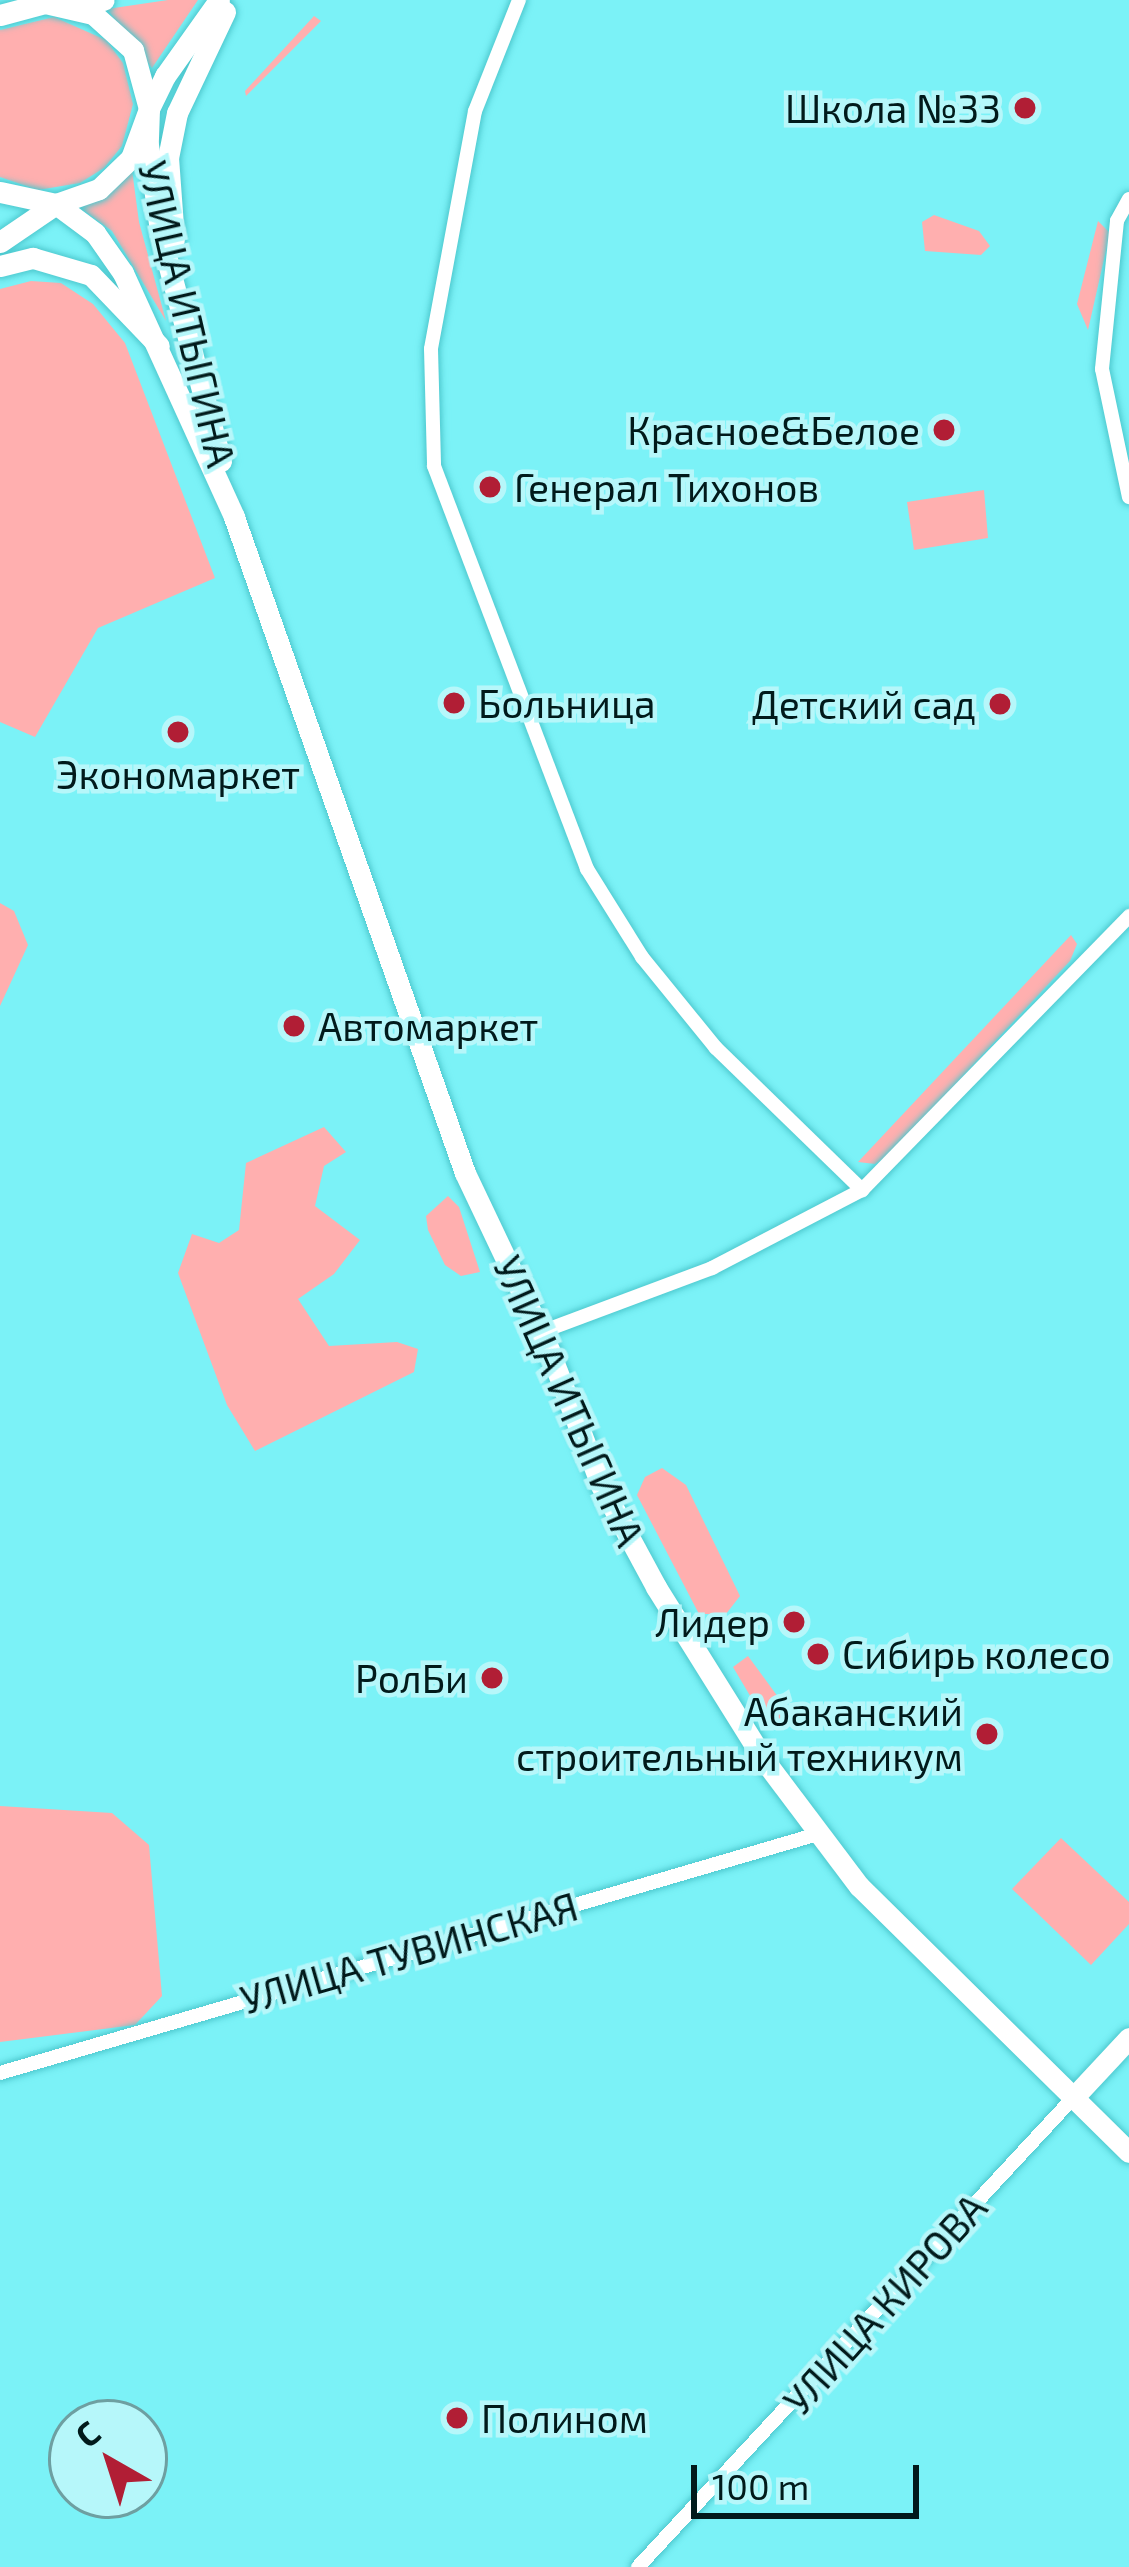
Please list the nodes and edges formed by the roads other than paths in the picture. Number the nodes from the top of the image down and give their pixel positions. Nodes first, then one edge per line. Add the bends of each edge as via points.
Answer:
1 (104, 0) edge
2 (219, 0) edge
3 (233, 0) edge
4 (519, 0) edge
5 (73, 3) edge
6 (0, 15) edge
7 (149, 110) junction
8 (0, 192) edge
9 (1129, 200) edge
10 (56, 204) junction
11 (0, 242) edge
12 (0, 266) edge
13 (186, 328) junction
14 (159, 346) junction
15 (1129, 497) edge
16 (234, 517) junction
17 (1129, 916) edge
18 (862, 1190) junction
19 (541, 1332) junction
20 (818, 1834) junction
21 (1129, 2038) edge
22 (0, 2073) edge
23 (1072, 2098) junction
24 (1129, 2152) edge
25 (638, 2567) edge

1 - 5 main road
2 - 7 main road
3 - 13 main road via 187,84 168,158
4 - 18 street via 471,131 431,349 434,466 587,868 642,957 716,1048
5 - 6 main road
5 - 7 main road, УЛИЦА ИТЫГИНА via 133,50
7 - 10 main road via 117,176
7 - 13 main road, УЛИЦА ИТЫГИНА via 150,178
8 - 10 main road
9 - 15 street via 1117,221 1102,369
10 - 11 main road
10 - 14 main road, УЛИЦА ИТЫГИНА via 95,233
12 - 14 main road via 33,259 91,275
13 - 16 main road, УЛИЦА ИТЫГИНА
14 - 16 main road, УЛИЦА ИТЫГИНА
16 - 19 main road, УЛИЦА ИТЫГИНА via 465,1173
17 - 18 street
18 - 19 street via 712,1268
19 - 20 main road, УЛИЦА ИТЫГИНА via 602,1487 676,1625
20 - 22 street, УЛИЦА ТУВИНСКАЯ
20 - 23 main road, УЛИЦА ИТЫГИНА via 859,1886
21 - 23 main road, УЛИЦА КИРОВА
23 - 24 main road, УЛИЦА ИТЫГИНА
23 - 25 street, УЛИЦА КИРОВА

